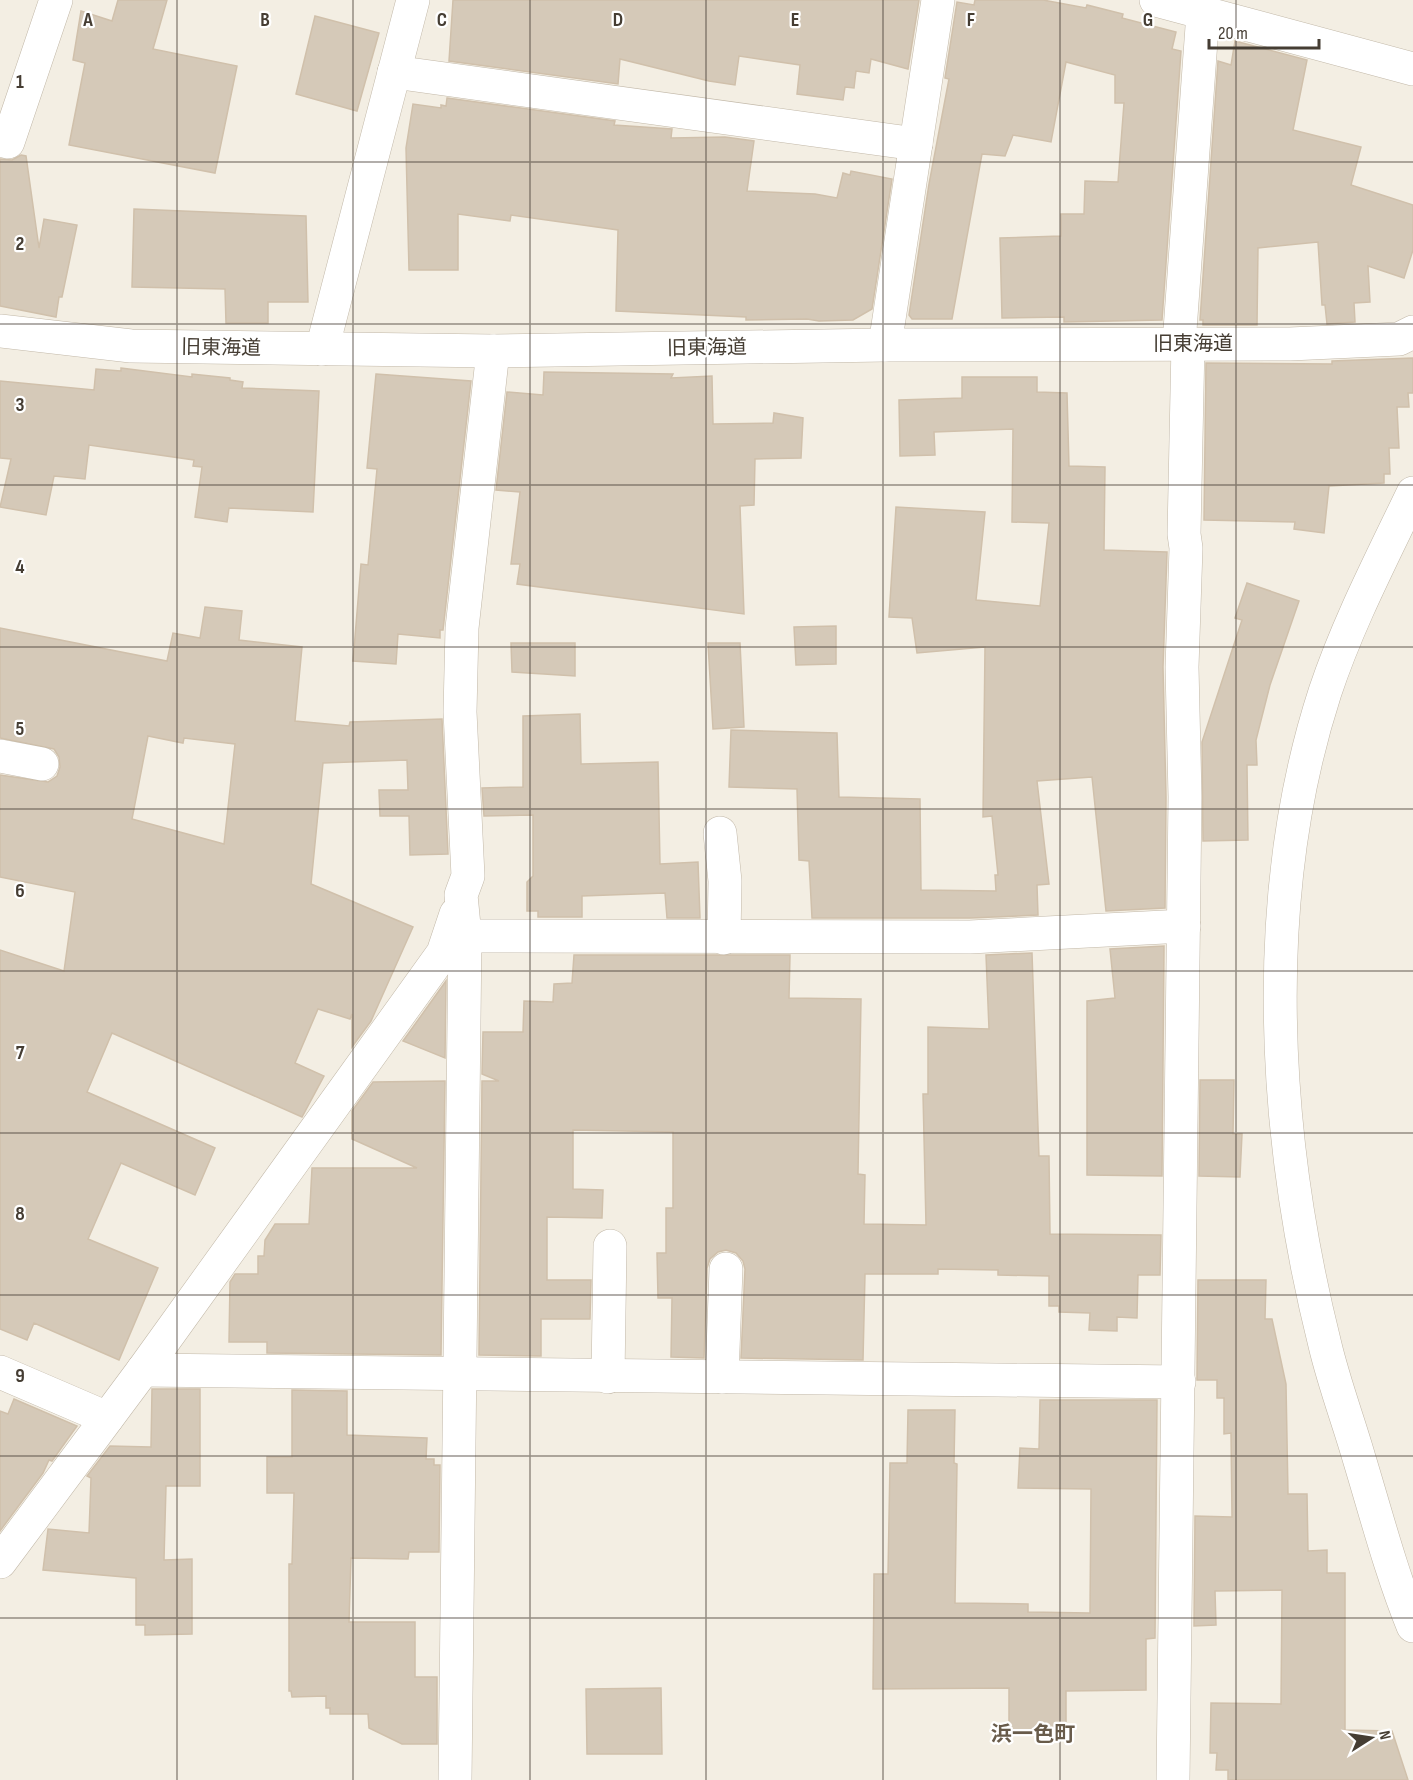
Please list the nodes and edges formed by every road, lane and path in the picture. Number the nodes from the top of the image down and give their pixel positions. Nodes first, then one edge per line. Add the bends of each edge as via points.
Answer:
1 (56, 0) edge
2 (413, 0) edge
3 (938, 0) edge
4 (1156, 0) edge
5 (1203, 13) junction
6 (1413, 69) edge
7 (394, 72) junction
8 (0, 140) edge
9 (916, 144) junction
10 (0, 331) edge
11 (1413, 332) edge
12 (1184, 344) junction
13 (885, 345) junction
14 (322, 349) junction
15 (493, 351) junction
16 (1413, 493) edge
17 (0, 756) edge
18 (42, 764) dead end
19 (720, 833) dead end
20 (461, 895) junction
21 (1184, 926) junction
22 (465, 936) junction
23 (724, 938) junction
24 (610, 1246) dead end
25 (726, 1269) dead end
26 (143, 1370) junction
27 (0, 1372) edge
28 (460, 1376) junction
29 (608, 1377) junction
30 (722, 1377) junction
31 (1179, 1382) junction
32 (107, 1418) junction
33 (0, 1562) edge
34 (1413, 1626) edge
35 (455, 1780) edge
36 (1173, 1780) edge

1 - 8 street via 8,142
2 - 7 street
3 - 9 street
4 - 5 street
5 - 6 street
5 - 12 street
7 - 9 street
7 - 14 street
9 - 13 street
10 - 14 street, 旧東海道 via 131,346
11 - 12 street, 旧東海道 via 1388,340
12 - 13 street, 旧東海道
12 - 21 street
13 - 15 street, 旧東海道
14 - 15 street, 旧東海道
15 - 20 street via 462,628 460,712 468,876
16 - 34 street via 1368,586 1324,695 1294,819 1281,947 1281,994 1289,1140 1308,1265 1325,1346 1394,1576
17 - 18 street
19 - 23 street via 725,881
20 - 22 street
20 - 26 street via 443,953
21 - 23 street via 970,937
21 - 31 street
22 - 23 street
22 - 28 street
24 - 29 street
25 - 30 street
26 - 28 street
26 - 32 street
27 - 32 street
28 - 29 street
28 - 35 street
29 - 30 street
30 - 31 street
31 - 36 street
32 - 33 street

